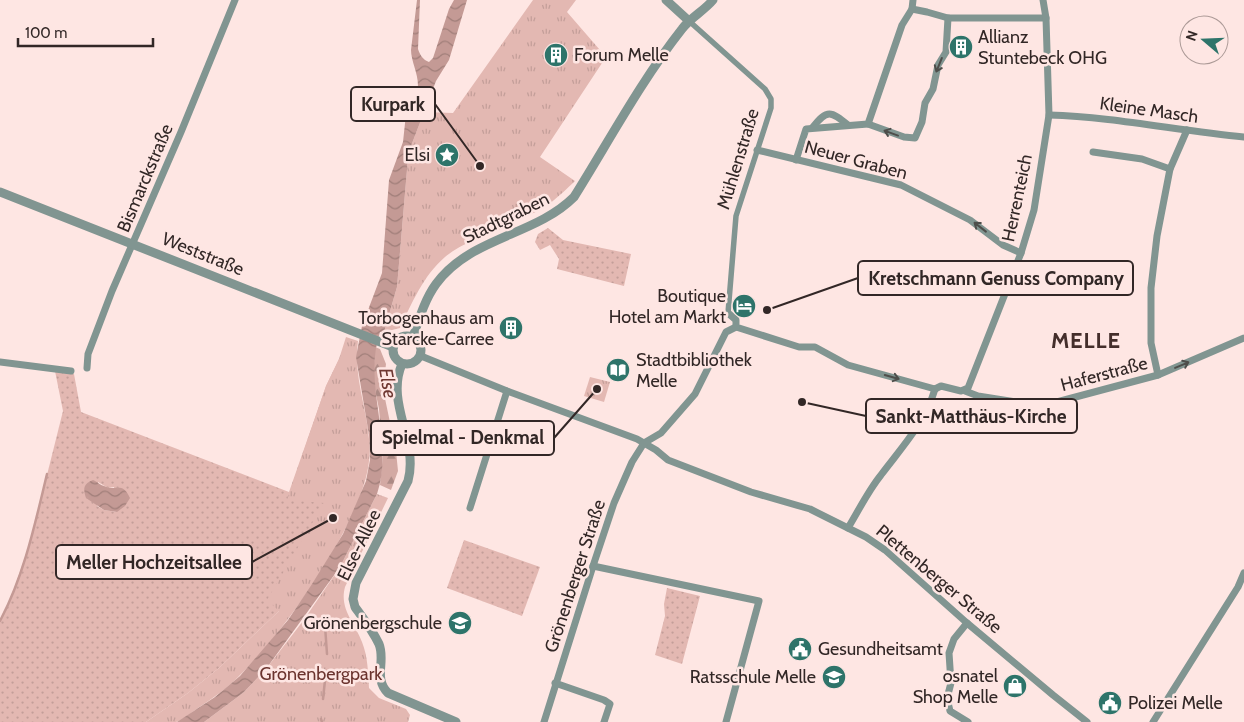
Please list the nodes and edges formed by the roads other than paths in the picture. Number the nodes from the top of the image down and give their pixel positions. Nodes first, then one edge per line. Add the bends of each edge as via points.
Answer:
1 (235, 0) edge
2 (666, 0) edge
3 (713, 0) edge
4 (914, 0) edge
5 (1043, 0) edge
6 (912, 10) junction
7 (948, 18) junction
8 (1046, 18) junction
9 (686, 24) junction
10 (1049, 115) junction
11 (868, 124) junction
12 (848, 125) junction
13 (813, 127) junction
14 (1186, 130) junction
15 (1244, 137) edge
16 (757, 150) junction
17 (1093, 152) dead end
18 (796, 160) junction
19 (1170, 169) junction
20 (0, 192) edge
21 (133, 243) junction
22 (1021, 253) junction
23 (728, 313) joint
24 (736, 327) junction
25 (413, 337) junction
26 (1244, 338) edge
27 (393, 346) junction
28 (421, 356) junction
29 (0, 362) edge
30 (402, 364) junction
31 (87, 368) dead end
32 (71, 370) dead end
33 (1158, 375) junction
34 (935, 389) junction
35 (508, 391) junction
36 (965, 391) junction
37 (644, 443) junction
38 (470, 508) dead end
39 (848, 528) junction
40 (593, 566) junction
41 (1244, 574) edge
42 (967, 623) junction
43 (555, 683) junction
44 (456, 722) edge
45 (544, 722) edge
46 (604, 722) edge
47 (726, 722) edge
48 (968, 722) edge
49 (1087, 722) edge
50 (1153, 722) edge

1 - 21 street, Bismarckstraße
2 - 9 street, Mühlenstraße
3 - 9 street, Stadtgraben
4 - 6 street
5 - 8 street, Herrenteich
6 - 7 street
6 - 11 street via 902,25
7 - 8 street
7 -> 11 street via 946,52 938,65 933,90 925,103 915,138
8 - 10 street, Herrenteich
9 - 16 street, Mühlenstraße via 765,89 771,99
9 - 25 street, Stadtgraben via 645,82 574,197 550,216 488,244 452,266 429,294
10 - 14 street, Kleine Masch via 1111,119
10 - 22 street, Herrenteich via 1034,210
11 - 12 street
12 - 13 street
12 - 13 street via 834,114 828,114 821,116
13 - 18 street via 806,129
14 - 15 street, Kleine Masch
14 - 19 street
16 - 18 street, Neuer Graben
16 - 23 street, Mühlenstraße via 736,216
17 - 19 street via 1142,159
22 -> 18 street, Neuer Graben via 1002,245 970,220 901,185
19 - 33 street via 1151,288 1151,343
20 - 21 street, Weststraße
21 - 27 street, Weststraße
21 - 31 street, Bismarckstraße via 88,354
22 - 36 street, Herrenteich
23 - 24 street via 736,320
24 -> 34 street via 799,346 815,347 848,365
24 - 37 street via 726,332 696,394 661,433
25 - 27 street via 399,338
25 - 28 street via 421,346
33 -> 26 street, Haferstraße
27 - 30 street via 395,358
28 - 30 street via 411,364
28 - 35 street
29 - 32 street
30 - 44 street, Else-Allee via 396,388 409,443 408,482 356,583 353,599 379,645 381,680 388,694
33 - 36 street, Haferstraße via 1053,402 1022,403
34 - 36 street via 941,386
34 - 39 street via 918,426 869,491
35 - 37 street
35 - 38 street
37 - 39 street, Plettenberger Straße via 668,460 750,492 810,509
37 - 40 street, Grönenberger Straße via 614,503
39 - 42 street, Plettenberger Straße via 885,550
40 - 43 street, Grönenberger Straße
40 - 47 street via 759,601
41 - 50 street
42 - 48 street via 949,653 951,683 947,698 950,711
42 - 49 street, Plettenberger Straße
43 - 45 street, Grönenberger Straße
43 - 46 street via 610,704

